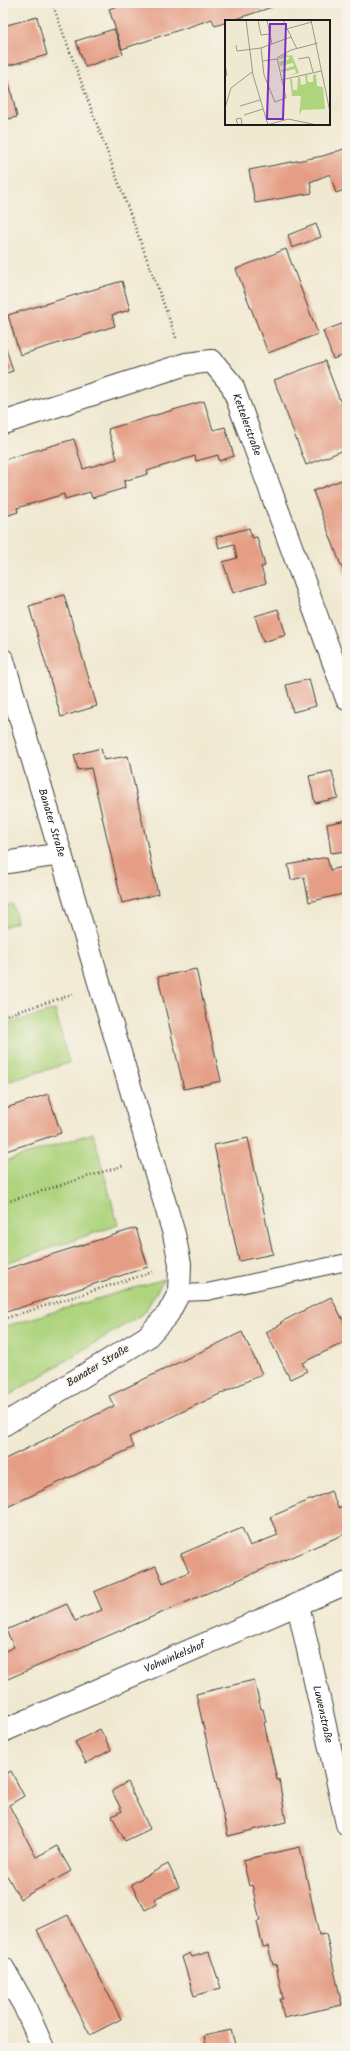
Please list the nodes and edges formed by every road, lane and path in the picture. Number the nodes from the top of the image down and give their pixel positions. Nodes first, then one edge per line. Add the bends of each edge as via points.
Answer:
1 (52, 3) edge
2 (186, 364) junction
3 (3, 423) edge
4 (3, 660) edge
5 (347, 699) edge
6 (61, 854) junction
7 (3, 864) edge
8 (100, 986) junction
9 (3, 1016) edge
10 (151, 1157) junction
11 (3, 1202) edge
12 (347, 1262) edge
13 (180, 1264) junction
14 (179, 1293) junction
15 (3, 1318) edge
16 (3, 1424) edge
17 (347, 1583) edge
18 (298, 1605) junction
19 (3, 1731) edge
20 (347, 1824) edge
21 (3, 1968) edge
22 (43, 2048) edge

1 - 2 path
2 - 3 street, Kettelerstraße
2 - 5 street, Kettelerstraße via 212,361 232,385
4 - 6 street, Banater Straße
6 - 7 street
6 - 8 street, Banater Straße
8 - 9 path
8 - 10 street, Banater Straße
10 - 11 path
10 - 13 street, Banater Straße via 174,1234
12 - 14 lane via 207,1292
13 - 14 street, Banater Straße
13 - 15 path
14 - 16 street, Banater Straße via 168,1314 147,1337
17 - 18 street, Vohwinkelshof
18 - 19 street, Vohwinkelshof
18 - 20 street, Luwenstraße
21 - 22 street via 24,2005

